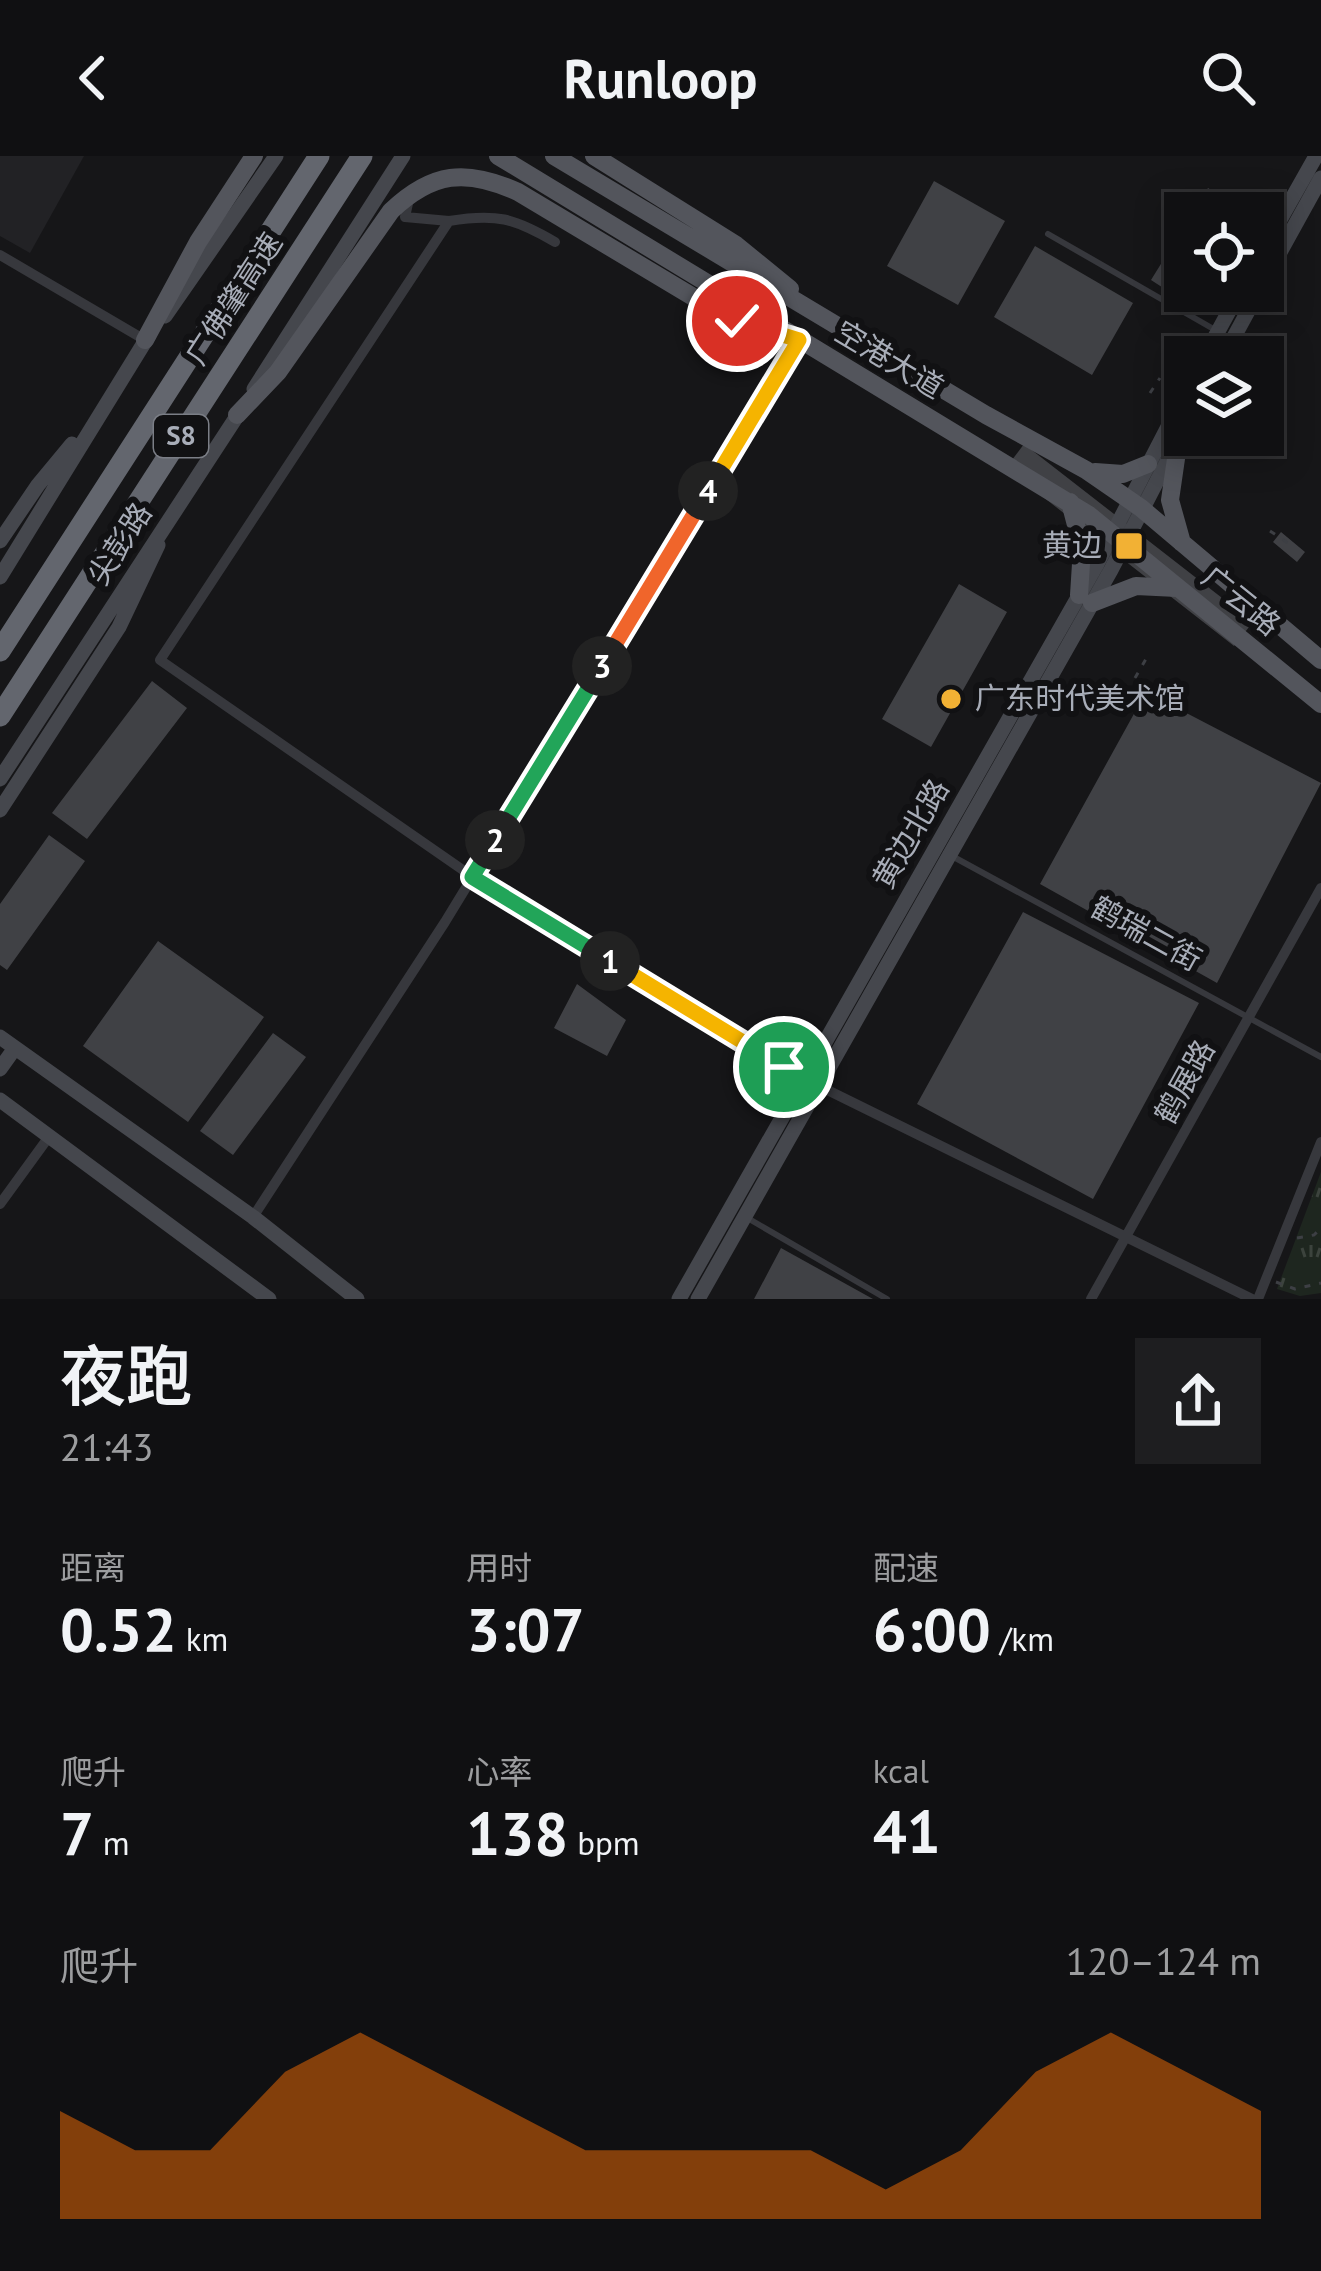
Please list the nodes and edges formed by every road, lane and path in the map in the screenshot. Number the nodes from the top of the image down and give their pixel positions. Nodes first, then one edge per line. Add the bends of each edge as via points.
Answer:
1 (254, 156) edge
2 (276, 156) edge
3 (319, 156) edge
4 (362, 156) edge
5 (403, 156) edge
6 (498, 156) edge
7 (554, 156) edge
8 (594, 156) edge
9 (1316, 156) edge
10 (1321, 178) edge
11 (410, 192) junction
12 (1285, 210) edge
13 (448, 221) junction
14 (1048, 234) dead end
15 (555, 242) dead end
16 (1284, 245) edge
17 (0, 255) edge
18 (1164, 302) edge
19 (1182, 312) edge
20 (1229, 312) edge
21 (815, 313) junction
22 (1218, 332) junction
23 (1216, 336) edge
24 (145, 340) junction
25 (799, 340) junction
26 (1160, 378) dead end
27 (1150, 393) dead end
28 (237, 415) junction
29 (94, 419) junction
30 (1017, 432) junction
31 (1164, 434) edge
32 (1166, 456) edge
33 (1178, 456) edge
34 (996, 460) junction
35 (1148, 464) junction
36 (1086, 470) junction
37 (1070, 502) junction
38 (1135, 503) junction
39 (170, 516) junction
40 (1270, 531) dead end
41 (1118, 538) junction
42 (0, 541) edge
43 (1182, 543) junction
44 (1291, 545) dead end
45 (0, 577) edge
46 (1177, 588) junction
47 (1240, 592) junction
48 (1086, 599) junction
49 (1216, 620) junction
50 (0, 650) edge
51 (1146, 659) dead end
52 (1321, 660) edge
53 (1135, 679) dead end
54 (1321, 704) edge
55 (0, 716) edge
56 (0, 779) edge
57 (0, 810) edge
58 (948, 854) junction
59 (472, 877) junction
60 (1321, 888) edge
61 (863, 989) junction
62 (1249, 1018) junction
63 (0, 1037) edge
64 (15, 1048) junction
65 (1321, 1057) edge
66 (0, 1070) edge
67 (811, 1082) junction
68 (0, 1100) edge
69 (48, 1138) junction
70 (1321, 1142) edge
71 (0, 1204) edge
72 (738, 1212) junction
73 (253, 1217) junction
74 (1321, 1228) edge
75 (1127, 1236) junction
76 (1283, 1241) junction
77 (1269, 1279) junction
78 (1321, 1283) edge
79 (268, 1299) edge
80 (357, 1299) edge
81 (680, 1299) edge
82 (698, 1299) edge
83 (887, 1299) edge
84 (1091, 1299) edge
85 (1255, 1299) edge

1 - 24 main road
2 - 24 street
3 - 50 highway, 广佛肇高速 / S8
4 - 55 highway, 广佛肇高速 / S8
5 - 28 street, 尖彭路
6 - 25 main road, 空港大道
7 - 21 main road, 空港大道
8 - 21 main road via 754,258
9 - 12 street
10 - 16 street
11 - 13 street via 405,217
11 - 25 main road via 459,176 496,182 710,308
11 - 28 main road
13 - 15 street via 499,216
13 - 59 street via 160,660
14 - 18 lane
17 - 24 street
19 - 22 lane
20 - 22 street
21 - 30 main road, 空港大道
22 - 23 street
24 - 29 street
25 - 34 main road, 空港大道
25 - 59 street
26 - 27 path
28 - 39 street, 尖彭路
29 - 42 street
29 - 45 street
30 - 34 main road
30 - 36 main road, 空港大道
31 - 35 street, 黄边北路
32 - 38 street, 黄边北路
33 - 43 main road via 1170,500
34 - 37 main road, 空港大道
35 - 36 main road via 1123,474
35 - 38 street, 黄边北路
36 - 38 main road, 空港大道
37 - 41 main road, 空港大道
37 - 48 main road
38 - 41 street, 黄边北路
38 - 43 main road, 广云路
39 - 56 street, 尖彭路
39 - 57 street via 118,627
40 - 44 path
41 - 46 main road, 广云路
41 - 48 street, 黄边北路
43 - 47 main road, 广云路
46 - 48 main road via 1136,586
46 - 49 main road, 广云路
47 - 49 main road
47 - 52 main road, 广云路
48 - 58 street, 黄边北路
48 - 61 street, 黄边北路
49 - 54 main road, 广云路
51 - 53 path
58 - 61 street, 黄边北路
58 - 62 lane, 鹤瑞二街
59 - 67 street
59 - 73 street
60 - 62 street, 鹤展路
61 - 67 street, 黄边北路
62 - 65 lane, 鹤瑞二街
62 - 75 street, 鹤展路
63 - 64 street
64 - 66 street
64 - 73 street
67 - 72 street, 黄边北路
67 - 75 street
68 - 69 street
69 - 71 street
69 - 79 street
70 - 76 street
72 - 81 street, 黄边北路
72 - 82 street, 黄边北路
72 - 83 lane
73 - 80 street
74 - 76 path
75 - 84 street, 鹤展路
75 - 85 street
76 - 77 street
77 - 78 path via 1295,1289
77 - 85 street

